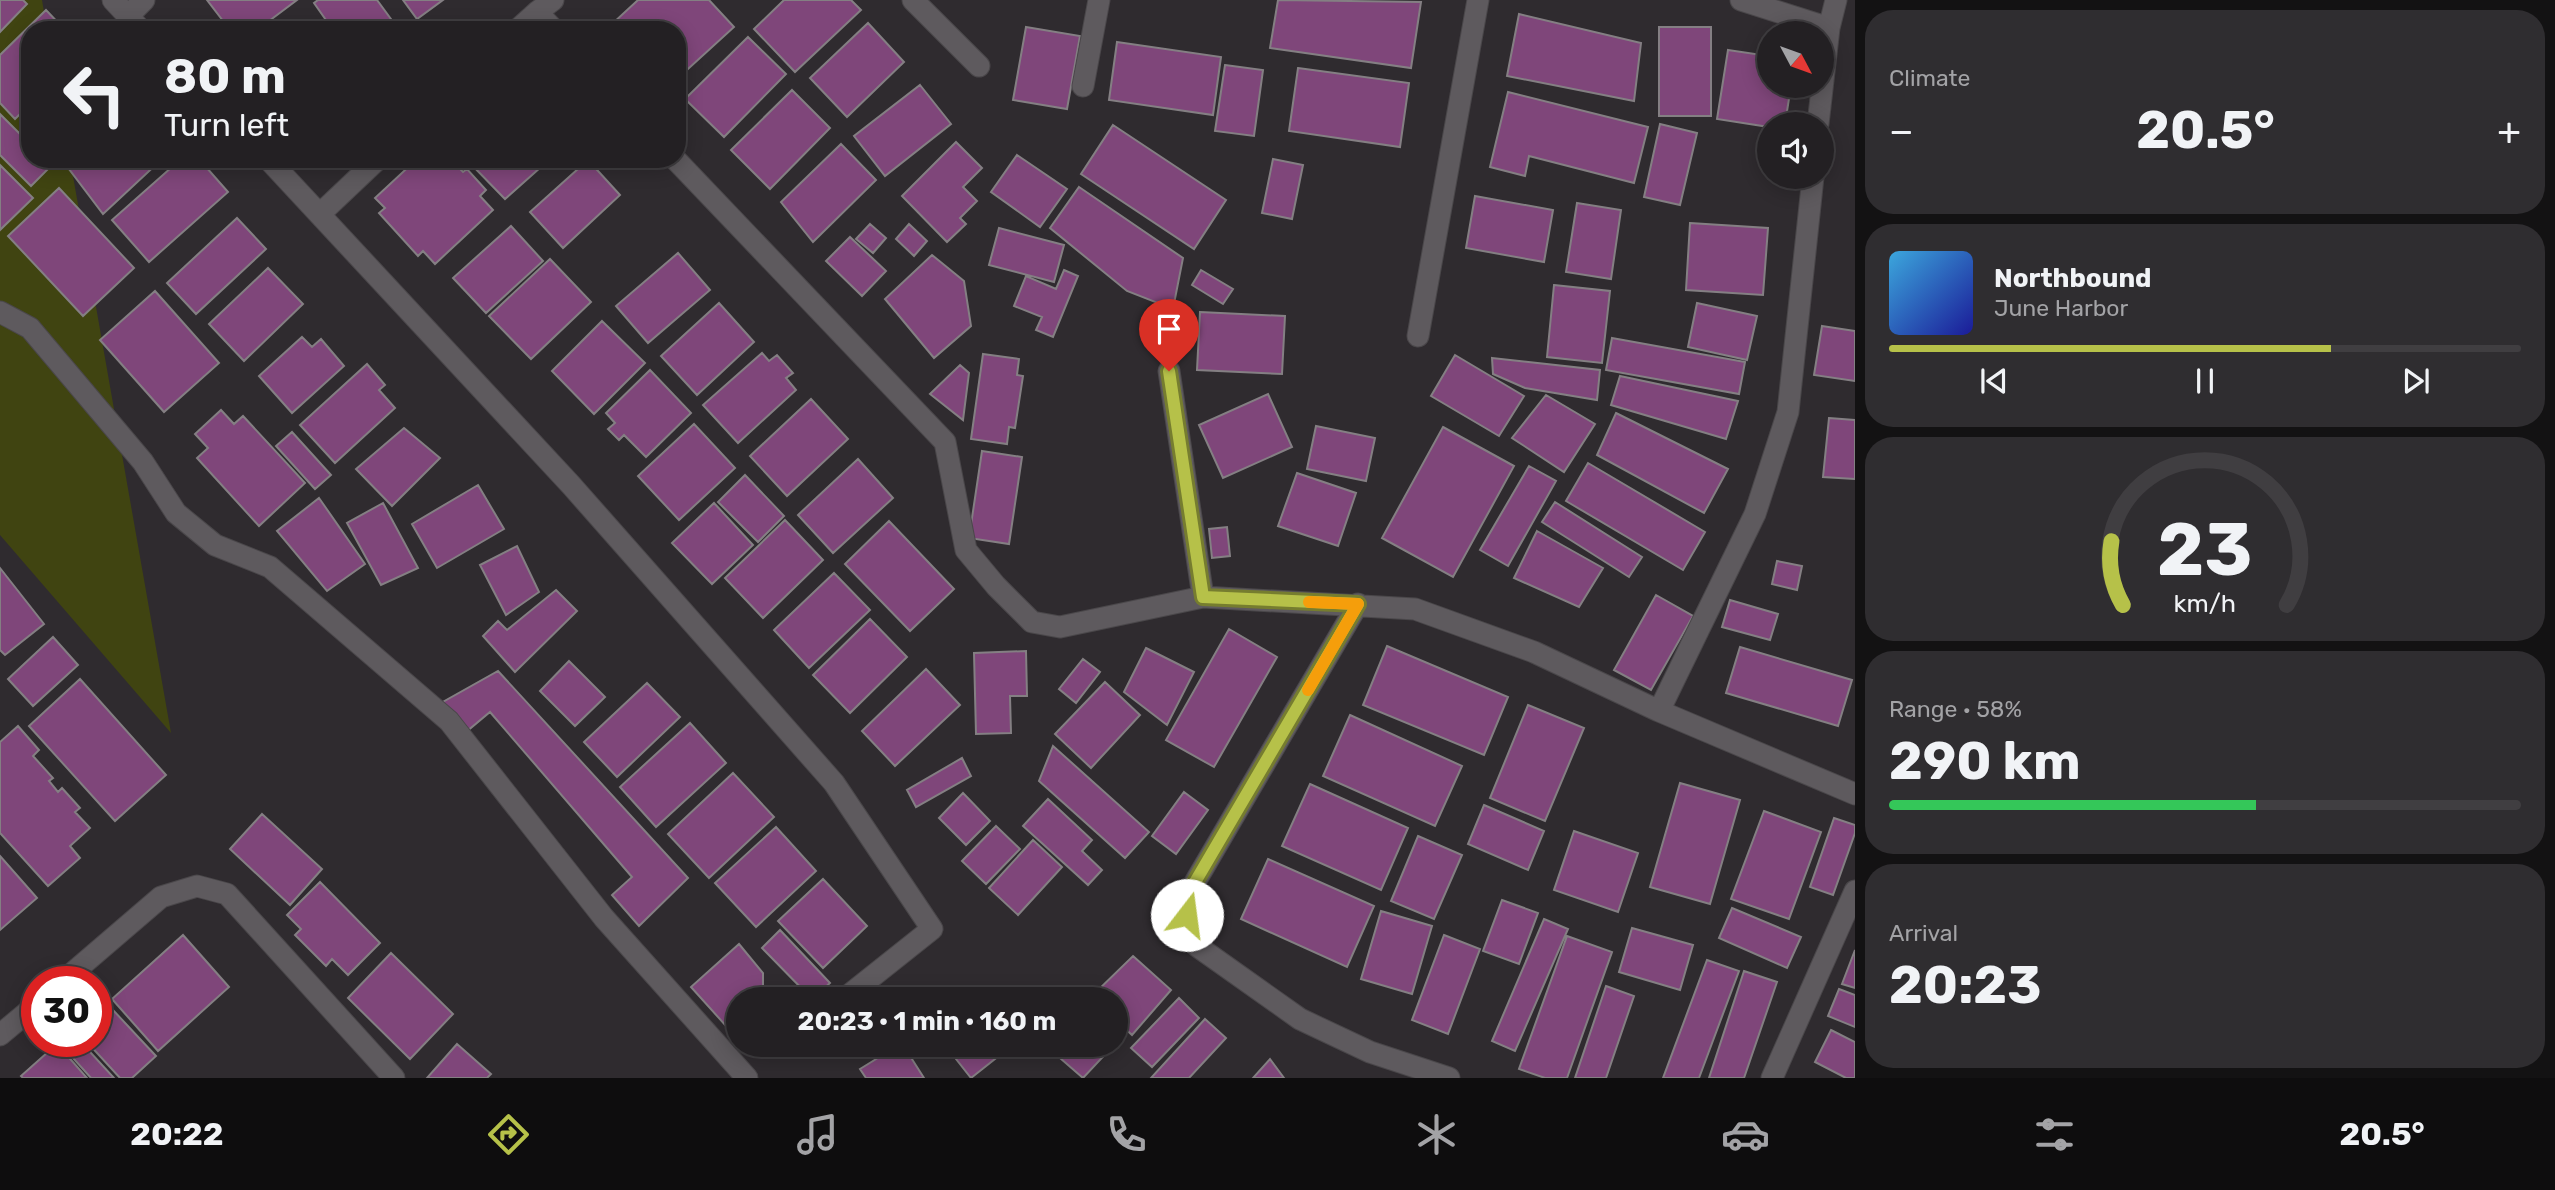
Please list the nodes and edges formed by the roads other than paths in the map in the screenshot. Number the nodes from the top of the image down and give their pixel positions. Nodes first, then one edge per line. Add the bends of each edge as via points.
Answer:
1 (113, 0) edge
2 (144, 0) edge
3 (914, 0) edge
4 (1099, 0) edge
5 (1478, 0) edge
6 (1741, 0) edge
7 (1836, 0) edge
8 (545, 6) edge
9 (133, 21) edge
10 (136, 21) edge
11 (528, 21) edge
12 (1805, 21) edge
13 (1831, 21) edge
14 (979, 66) dead end
15 (1083, 86) dead end
16 (277, 168) edge
17 (368, 168) edge
18 (684, 168) edge
19 (1812, 189) edge
20 (321, 213) junction
21 (0, 312) edge
22 (1418, 336) dead end
23 (1169, 371) dead end
24 (1203, 597) junction
25 (1358, 604) junction
26 (1659, 711) junction
27 (1855, 794) edge
28 (1855, 891) edge
29 (81, 966) edge
30 (859, 987) edge
31 (21, 1017) edge
32 (0, 1035) edge
33 (394, 1078) edge
34 (747, 1078) edge
35 (1450, 1078) edge
36 (1772, 1078) edge

1 - 9 street
2 - 10 street
3 - 14 street
4 - 15 street
5 - 22 street
6 - 12 street
7 - 13 street
8 - 11 street
16 - 20 street
17 - 20 street
18 - 24 street via 944,442 966,550 1032,622 1060,627
19 - 26 street via 1788,412 1755,514
20 - 30 street via 571,485 834,783 932,929
21 - 34 street via 30,328 143,462 176,513 215,545 270,567 449,721 604,918
23 - 24 street
24 - 25 street
25 - 26 street via 1415,609 1461,624 1534,652
25 - 35 street via 1191,889 1187,915 1197,946 1300,1019 1370,1052
26 - 27 street
28 - 36 street
29 - 33 street via 161,897 197,886 227,894
31 - 32 street

